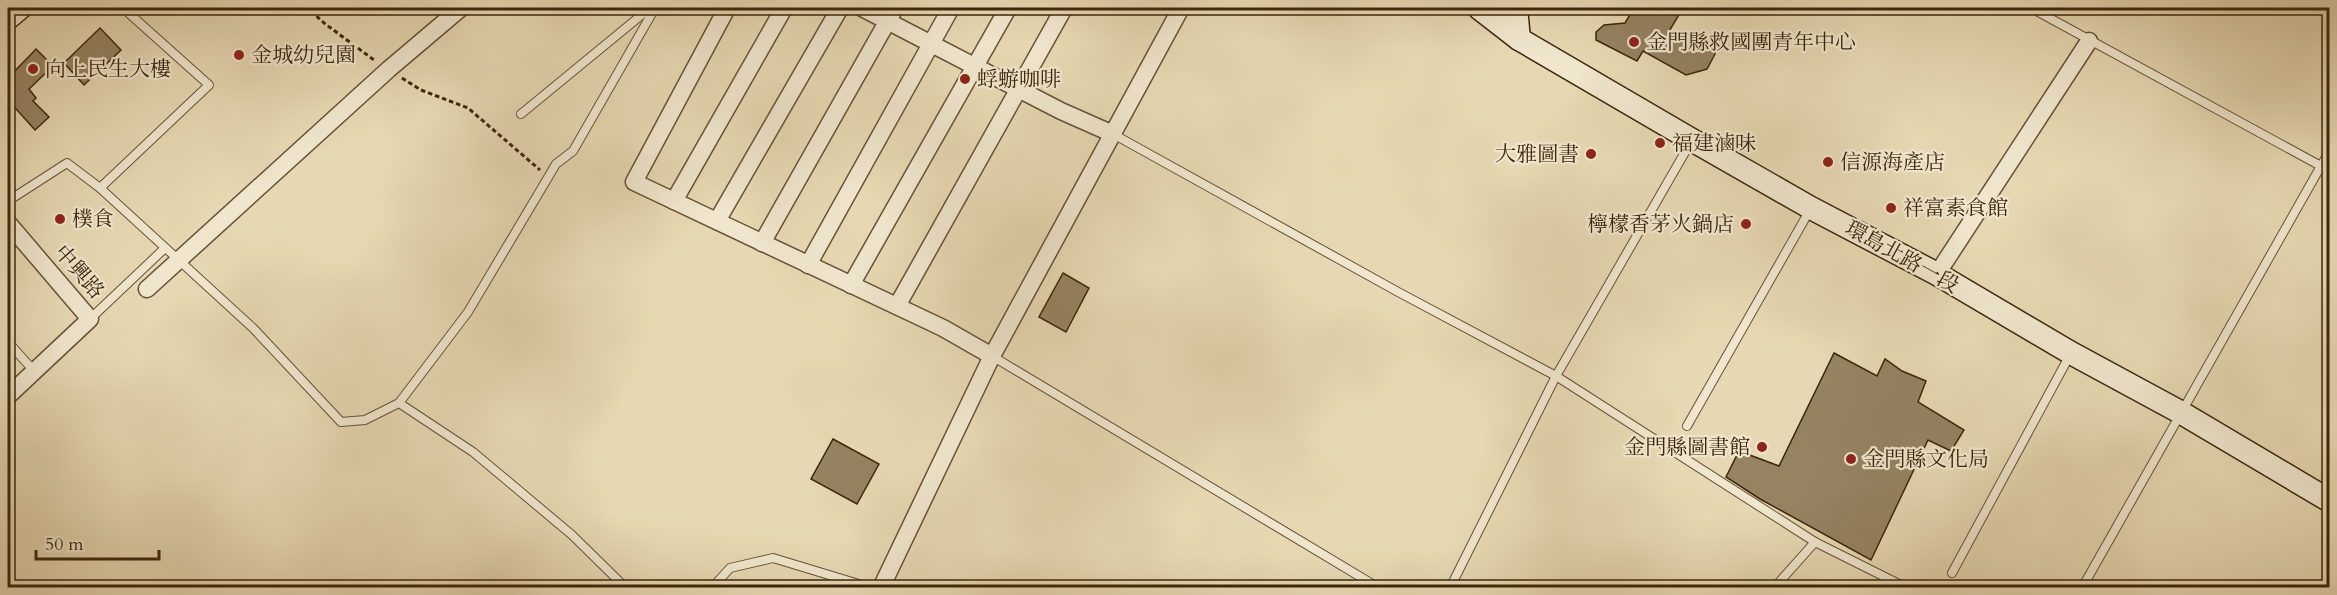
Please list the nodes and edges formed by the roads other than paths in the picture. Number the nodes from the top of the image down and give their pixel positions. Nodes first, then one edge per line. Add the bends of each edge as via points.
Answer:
1 (20, 8) edge
2 (123, 8) edge
3 (461, 8) edge
4 (650, 8) edge
5 (655, 8) edge
6 (727, 8) edge
7 (784, 8) edge
8 (840, 8) edge
9 (862, 8) edge
10 (951, 8) edge
11 (1008, 8) edge
12 (1064, 8) edge
13 (1181, 8) edge
14 (1479, 8) edge
15 (1516, 8) edge
16 (2031, 8) edge
17 (891, 14) edge
18 (8, 18) edge
19 (1519, 39) junction
20 (2089, 41) junction
21 (930, 43) junction
22 (975, 66) junction
23 (1017, 89) junction
24 (521, 114) dead end
25 (1113, 134) junction
26 (1692, 140) junction
27 (2330, 150) edge
28 (2319, 166) junction
29 (2330, 171) edge
30 (100, 188) junction
31 (8, 201) edge
32 (674, 201) junction
33 (1811, 208) junction
34 (717, 221) junction
35 (8, 223) edge
36 (762, 243) junction
37 (171, 253) junction
38 (808, 265) junction
39 (1937, 274) junction
40 (851, 285) junction
41 (147, 289) dead end
42 (897, 306) junction
43 (90, 319) junction
44 (8, 342) edge
45 (2071, 353) junction
46 (992, 356) junction
47 (34, 371) junction
48 (1556, 376) junction
49 (8, 396) edge
50 (399, 403) junction
51 (2180, 412) junction
52 (1687, 426) dead end
53 (2330, 501) edge
54 (1815, 542) junction
55 (1952, 573) dead end
56 (626, 588) edge
57 (712, 588) edge
58 (872, 588) edge
59 (880, 588) edge
60 (1378, 588) edge
61 (1450, 588) edge
62 (1774, 588) edge
63 (1907, 588) edge
64 (2082, 588) edge

1 - 18 main road
2 - 30 lane via 209,85
3 - 37 street
4 - 24 lane
5 - 50 lane via 573,151 556,164 468,312
6 - 32 street via 634,182
7 - 32 street
8 - 34 street
9 - 17 street
10 - 21 street
11 - 22 street
12 - 23 street
13 - 25 street
14 - 19 main road, 環島北路一段
15 - 19 main road
16 - 20 lane
17 - 21 street
17 - 36 street
19 - 26 main road, 環島北路一段
20 - 28 lane
20 - 39 street
21 - 22 street
21 - 38 street
22 - 23 street
22 - 40 street
23 - 25 street
23 - 42 street
25 - 46 street
25 - 48 lane
26 - 33 main road, 環島北路一段
26 - 48 lane
27 - 28 lane
28 - 29 lane
28 - 51 lane
30 - 31 lane via 67,163
30 - 37 lane
32 - 34 street
33 - 39 main road, 環島北路一段
33 - 52 lane
34 - 36 street
35 - 43 street, 中興路
36 - 38 street
37 - 41 street
37 - 43 lane
37 - 50 lane via 253,328 341,422 365,420
38 - 40 street
39 - 45 main road, 環島北路一段
40 - 42 street
42 - 46 street
43 - 47 street, 中興路
44 - 47 lane
45 - 51 main road, 環島北路一段
45 - 55 lane
46 - 59 street
46 - 60 lane
47 - 49 street, 中興路
48 - 54 lane
48 - 61 lane
50 - 56 lane via 473,452 572,535
51 - 53 main road, 環島北路一段
51 - 64 lane
54 - 62 lane
54 - 63 lane
57 - 58 lane via 730,568 773,558

